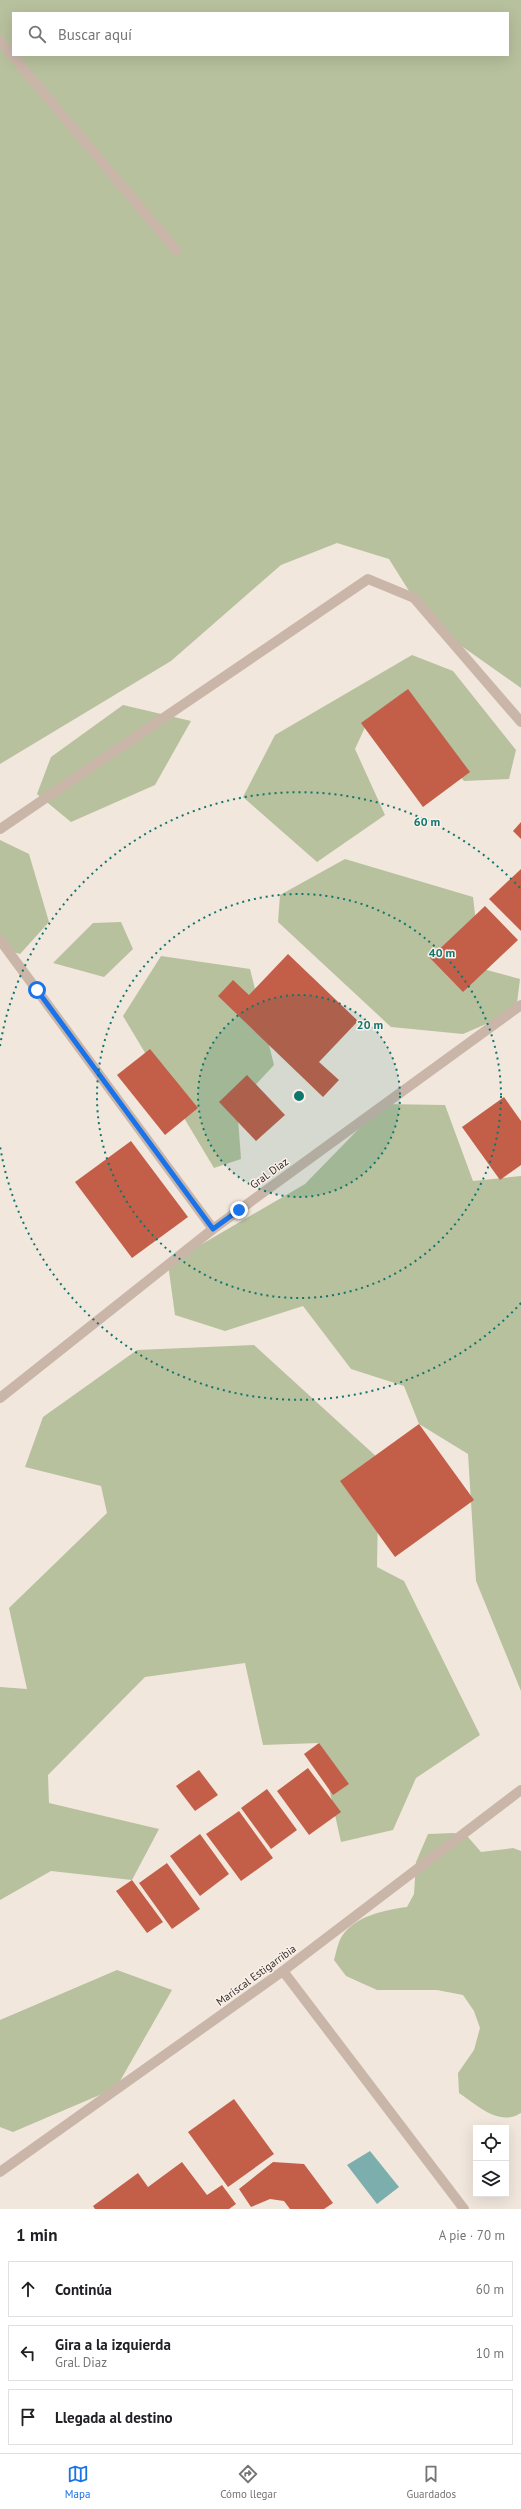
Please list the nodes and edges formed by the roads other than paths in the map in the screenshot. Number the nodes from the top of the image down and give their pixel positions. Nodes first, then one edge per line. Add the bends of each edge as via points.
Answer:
1 (0, 41) edge
2 (12, 55) edge
3 (13, 56) edge
4 (176, 250) dead end
5 (521, 722) edge
6 (0, 830) edge
7 (0, 940) edge
8 (521, 1006) edge
9 (213, 1229) junction
10 (0, 1398) edge
11 (521, 1790) edge
12 (283, 1971) junction
13 (0, 2172) edge
14 (464, 2209) edge

1 - 2 street
3 - 4 street
5 - 6 street via 414,598 368,579
7 - 9 street
8 - 9 street, Gral. Diaz
9 - 10 street, Gral. Diaz
11 - 12 street, Mariscal Estigarribia
12 - 13 street, Mariscal Estigarribia
12 - 14 street

